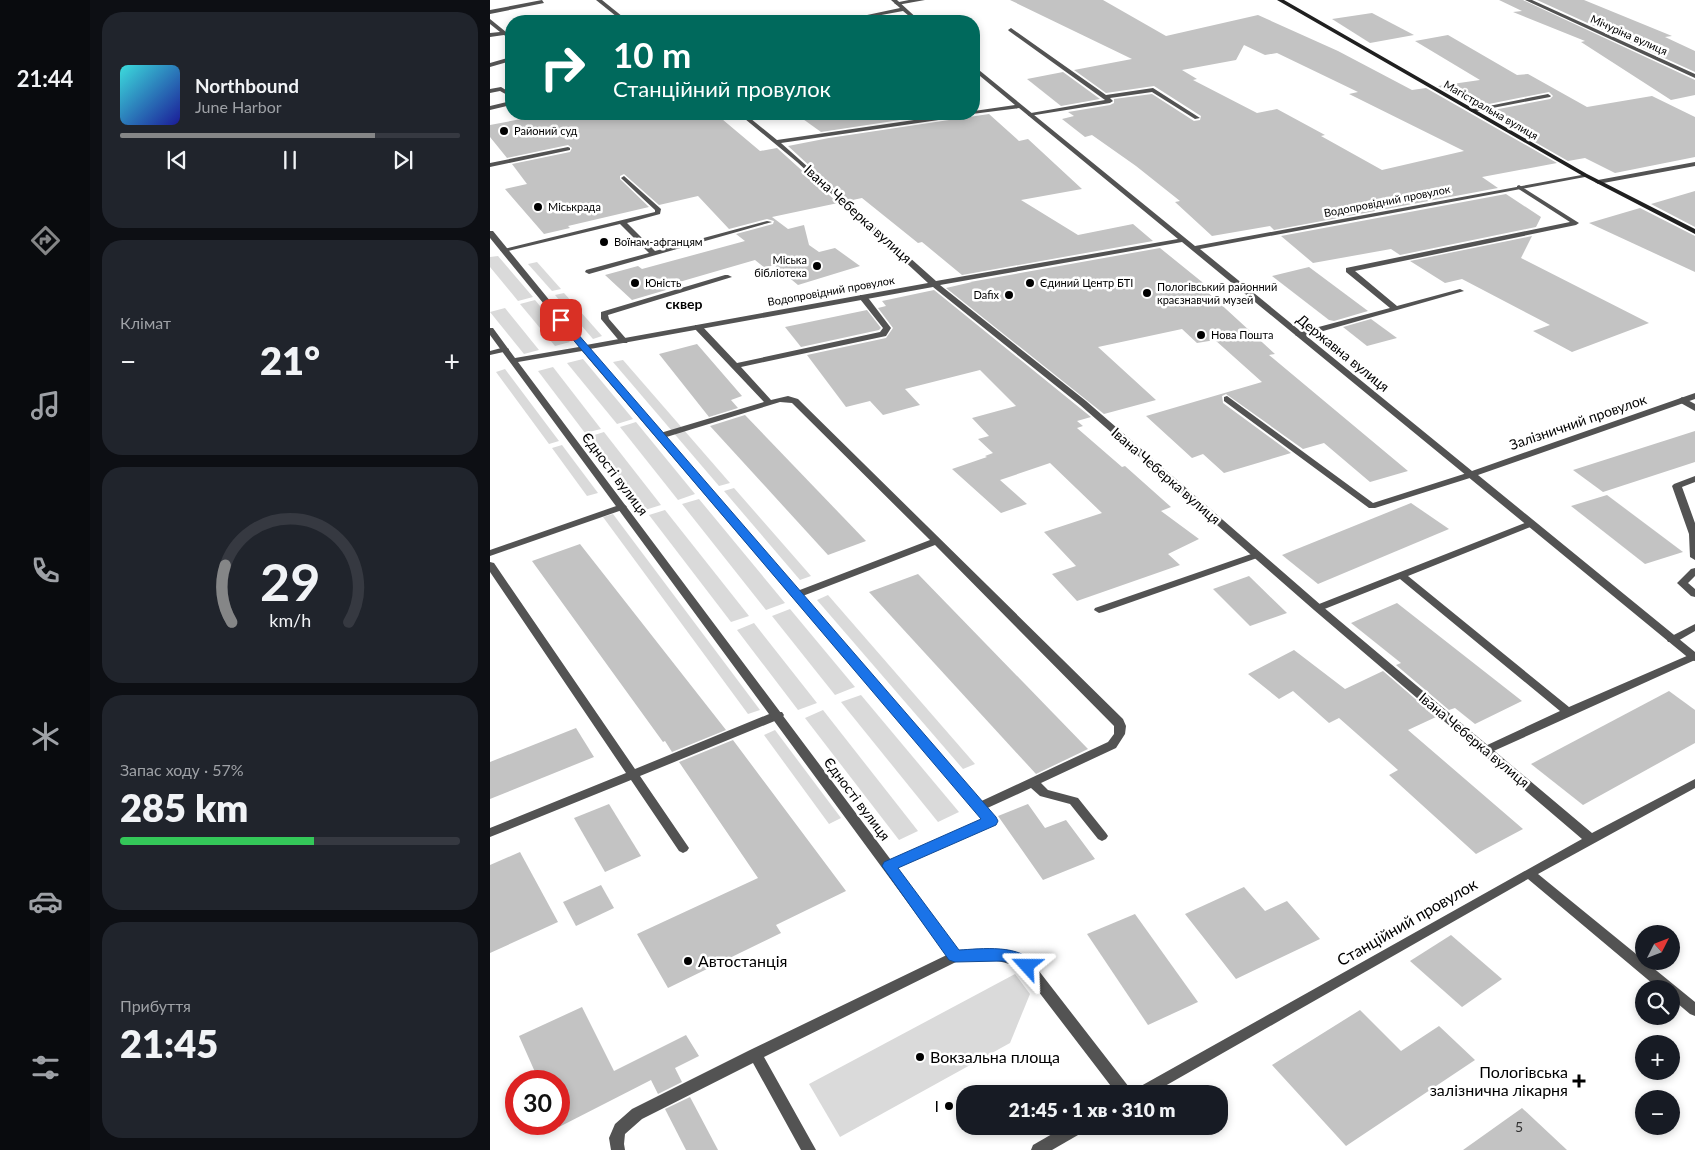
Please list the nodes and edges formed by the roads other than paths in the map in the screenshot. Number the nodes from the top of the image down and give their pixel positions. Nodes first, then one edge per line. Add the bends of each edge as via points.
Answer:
1 (599, 0) edge
2 (922, 0) edge
3 (1280, 0) edge
4 (1528, 0) edge
5 (542, 2) dead end
6 (896, 2) edge
7 (904, 9) junction
8 (490, 12) edge
9 (618, 15) edge
10 (873, 15) edge
11 (911, 15) edge
12 (490, 21) edge
13 (1011, 30) dead end
14 (505, 33) joint
15 (490, 36) edge
16 (505, 61) edge
17 (490, 65) edge
18 (980, 73) edge
19 (1695, 76) edge
20 (490, 91) edge
21 (505, 92) edge
22 (1548, 96) dead end
23 (1105, 98) junction
24 (505, 104) edge
25 (1019, 106) junction
26 (490, 108) edge
27 (1472, 110) junction
28 (980, 111) edge
29 (1031, 115) junction
30 (1197, 118) dead end
31 (750, 120) edge
32 (926, 120) edge
33 (777, 142) junction
34 (568, 149) dead end
35 (1695, 164) edge
36 (490, 165) edge
37 (1585, 175) junction
38 (624, 178) dead end
39 (1598, 182) junction
40 (1518, 188) junction
41 (622, 222) junction
42 (769, 222) dead end
43 (1695, 232) edge
44 (490, 233) edge
45 (1184, 240) junction
46 (1194, 248) junction
47 (504, 250) junction
48 (654, 254) junction
49 (589, 272) dead end
50 (728, 277) dead end
51 (934, 284) junction
52 (1460, 291) dead end
53 (863, 296) junction
54 (1394, 308) junction
55 (698, 327) junction
56 (490, 330) edge
57 (1299, 335) junction
58 (624, 341) junction
59 (584, 348) junction
60 (505, 350) junction
61 (490, 353) edge
62 (513, 361) junction
63 (735, 366) junction
64 (1695, 396) edge
65 (1228, 399) dead end
66 (1682, 400) junction
67 (770, 403) junction
68 (1695, 408) edge
69 (660, 436) junction
70 (1470, 475) junction
71 (1695, 480) edge
72 (622, 507) junction
73 (1530, 524) junction
74 (938, 541) junction
75 (490, 554) edge
76 (1256, 555) junction
77 (1695, 557) edge
78 (490, 565) edge
79 (1695, 571) edge
80 (1401, 575) junction
81 (1695, 594) edge
82 (796, 595) junction
83 (1318, 608) junction
84 (1099, 610) dead end
85 (1695, 627) edge
86 (1672, 640) junction
87 (1694, 658) edge
88 (1568, 712) junction
89 (778, 715) junction
90 (1486, 750) junction
91 (633, 774) junction
92 (1032, 782) junction
93 (1695, 783) edge
94 (979, 807) junction
95 (490, 833) edge
96 (1102, 836) dead end
97 (1592, 839) junction
98 (683, 848) dead end
99 (889, 866) junction
100 (1529, 873) junction
101 (955, 956) junction
102 (1658, 980) edge
103 (1680, 998) edge
104 (1695, 1010) edge
105 (755, 1054) junction
106 (1119, 1085) edge
107 (1154, 1085) edge
108 (1064, 1135) edge
109 (618, 1150) edge
110 (810, 1150) edge
111 (1038, 1150) edge

1 - 9 street
2 - 6 street
3 - 27 main road, Магістральна вулиця
4 - 19 street, Мічуріна вулиця
5 - 8 street
6 - 7 street
7 - 10 street
7 - 11 street
12 - 14 street
13 - 23 street
14 - 15 street
16 - 17 street
18 - 25 street, Державна вулиця
20 - 21 street
22 - 27 street
23 - 29 street via 1110,101
23 - 30 street via 1152,90
24 - 26 street
25 - 28 street
25 - 29 street, Державна вулиця
27 - 37 main road, Магістральна вулиця
29 - 45 street, Державна вулиця
31 - 33 street, Івана Чеберка вулиця
32 - 33 street
33 - 51 street, Івана Чеберка вулиця
34 - 36 street
35 - 39 street
37 - 39 main road, Магістральна вулиця
37 - 40 street, Водопровідний провулок
38 - 41 street via 658,211
39 - 43 main road, Магістральна вулиця
40 - 46 street, Водопровідний провулок
40 - 54 street via 1576,223 1350,270
41 - 47 street
41 - 48 street
42 - 48 street
44 - 47 street
45 - 46 street, Державна вулиця
45 - 51 street, Водопровідний провулок
46 - 57 street, Державна вулиця
47 - 59 street
48 - 49 street
50 - 58 street via 604,314
51 - 53 street, Водопровідний провулок
51 - 76 street, Івана Чеберка вулиця via 1076,398
52 - 54 street
53 - 55 street, Водопровідний провулок
53 - 63 street via 887,328 884,334
54 - 57 street
55 - 58 street, Водопровідний провулок
55 - 63 street
56 - 60 street, Єдності вулиця
57 - 70 street, Державна вулиця
58 - 59 street, Водопровідний провулок
59 - 62 street, Водопровідний провулок
59 - 69 street
60 - 61 street
60 - 62 street, Єдності вулиця
62 - 72 street, Єдності вулиця
63 - 67 street
64 - 66 street, Залізничний провулок
65 - 70 street, Залізничний провулок via 1372,506
66 - 68 street
66 - 70 street, Залізничний провулок
67 - 69 street
67 - 74 street via 788,399 798,403
69 - 82 street
70 - 73 street, Державна вулиця
71 - 77 street via 1677,486 1694,534
72 - 75 street
72 - 89 street, Єдності вулиця
73 - 80 street
73 - 86 street, Державна вулиця
74 - 82 street
74 - 92 street via 1119,722 1119,738 1112,745
76 - 83 street, Івана Чеберка вулиця
76 - 84 street
78 - 91 street
79 - 81 street via 1682,583
80 - 83 street
80 - 88 street
82 - 94 street
83 - 90 street, Івана Чеберка вулиця
85 - 86 street
86 - 87 street, Державна вулиця
87 - 88 street
88 - 90 street
89 - 91 street
89 - 99 street, Єдності вулиця
90 - 97 street, Івана Чеберка вулиця
91 - 95 street
91 - 98 street
92 - 94 street
92 - 96 street via 1044,793 1074,801
93 - 97 street, Станційний провулок
94 - 99 street via 991,821
97 - 100 street, Станційний провулок
99 - 101 street
100 - 102 street
100 - 107 street, Станційний провулок
101 - 105 street
101 - 106 street via 1002,955 1016,958 1027,966
103 - 104 street
105 - 109 street via 626,1121 616,1136
105 - 110 street
108 - 111 street

